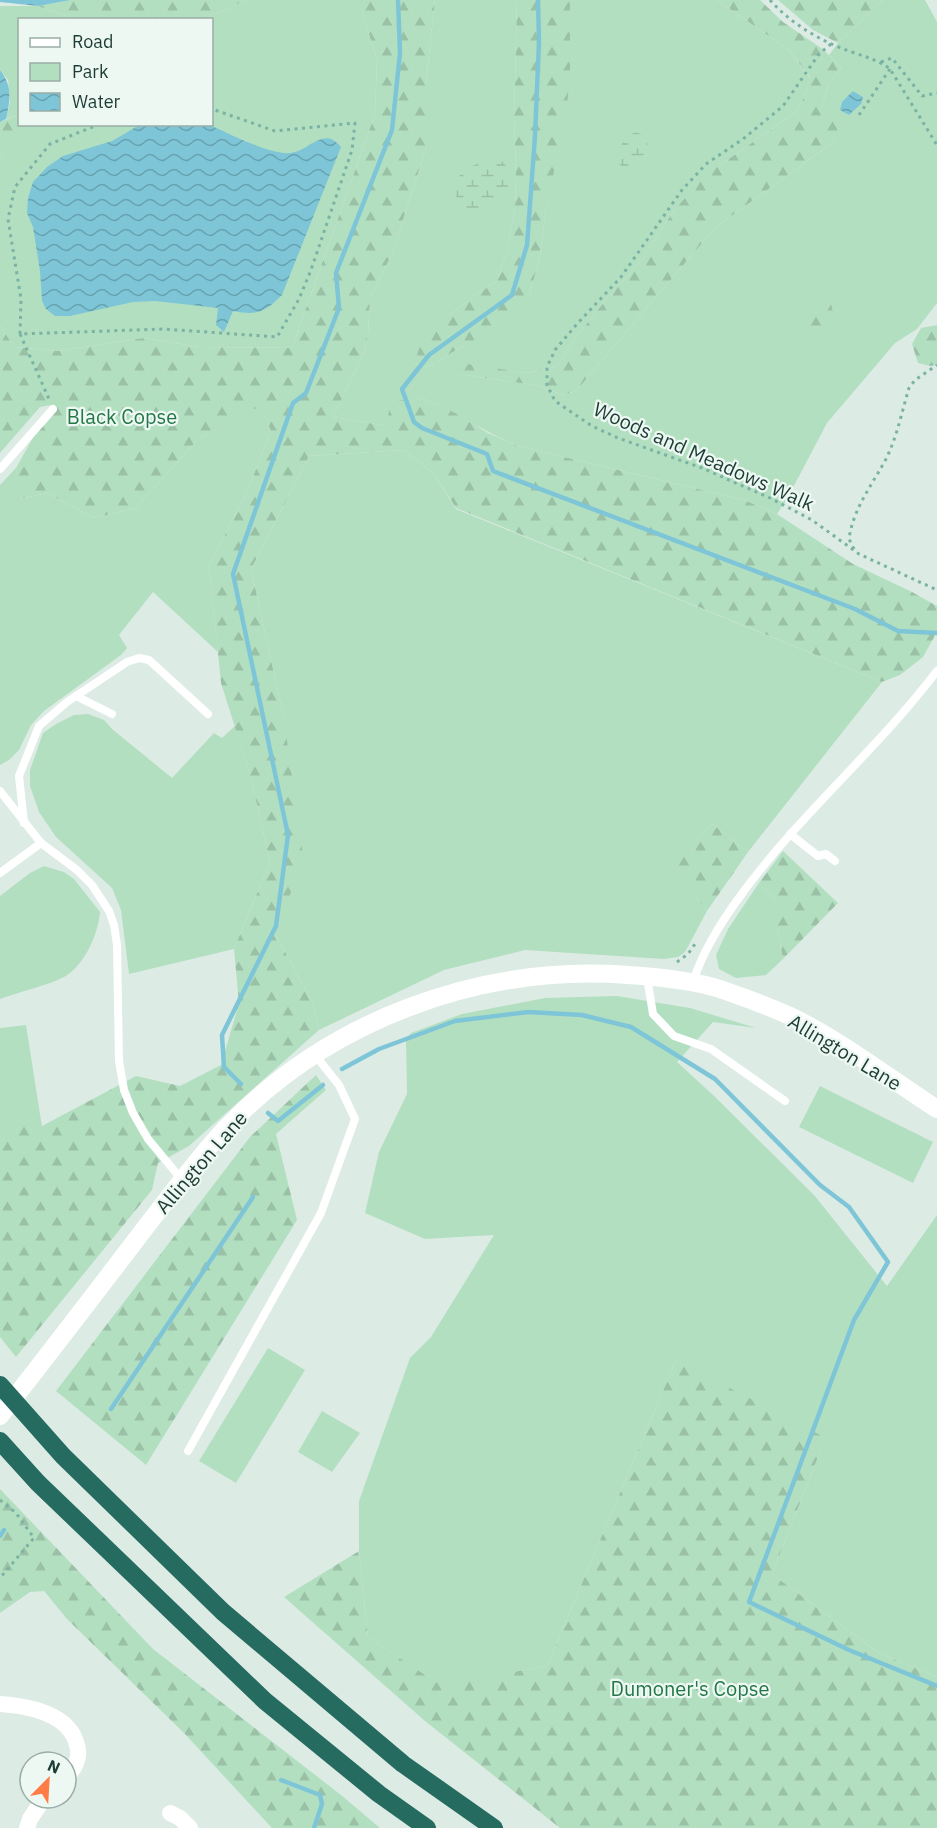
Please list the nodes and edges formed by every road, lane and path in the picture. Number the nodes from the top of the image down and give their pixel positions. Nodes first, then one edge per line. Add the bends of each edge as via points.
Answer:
1 (770, 0) edge
2 (831, 44) junction
3 (881, 62) junction
4 (890, 69) junction
5 (937, 93) edge
6 (213, 109) edge
7 (859, 115) dead end
8 (95, 126) edge
9 (937, 146) edge
10 (20, 334) junction
11 (937, 365) edge
12 (53, 409) joint
13 (0, 469) edge
14 (856, 551) junction
15 (937, 590) edge
16 (937, 671) edge
17 (76, 696) junction
18 (112, 714) dead end
19 (208, 714) dead end
20 (0, 791) edge
21 (24, 823) junction
22 (790, 834) junction
23 (40, 843) junction
24 (835, 861) dead end
25 (0, 873) edge
26 (700, 936) dead end
27 (673, 964) dead end
28 (647, 976) junction
29 (693, 983) junction
30 (315, 1054) junction
31 (785, 1101) dead end
32 (937, 1109) edge
33 (183, 1180) junction
34 (0, 1385) edge
35 (0, 1416) edge
36 (0, 1441) edge
37 (188, 1451) dead end
38 (0, 1500) edge
39 (0, 1578) edge
40 (0, 1704) edge
41 (78, 1758) edge
42 (36, 1810) edge
43 (170, 1813) dead end
44 (27, 1828) edge
45 (190, 1828) edge
46 (427, 1828) edge
47 (494, 1828) edge

1 - 2 path via 798,24
2 - 3 path
2 - 14 path, Woods and Meadows Walk via 816,58 783,105 706,164 682,190 621,277 555,350 547,367 548,385 555,401 592,426 770,498 812,520
3 - 4 path
3 - 5 path via 892,58 922,96
4 - 7 path
4 - 9 path
6 - 10 path via 275,131 355,123 352,150 312,270 277,337 164,328
8 - 10 path via 50,144 15,187 8,219 21,298
10 - 12 path
11 - 14 path via 909,388 892,444 850,530 849,539
12 - 13 lane
14 - 15 path, Woods and Meadows Walk
16 - 22 lane
17 - 18 lane
17 - 19 lane via 127,662 144,658
17 - 21 lane via 39,726 19,776
20 - 21 lane
21 - 23 lane
22 - 24 lane via 818,856 826,854
22 - 29 lane via 728,913 706,948
23 - 25 lane
23 - 33 lane via 77,870 109,910 117,945 119,1061 124,1089 148,1139
26 - 27 path via 688,954
28 - 29 street, Allington Lane
28 - 30 street, Allington Lane via 548,975 460,990 373,1022
28 - 31 lane via 653,1014 674,1036 711,1048
29 - 32 street, Allington Lane via 790,1016
30 - 33 street, Allington Lane via 247,1108
30 - 37 lane via 339,1085 355,1119 321,1213
33 - 35 street, Allington Lane
34 - 47 highway via 63,1456 223,1612 403,1764
36 - 46 highway via 38,1483 265,1701
38 - 39 path via 16,1513 34,1538
40 - 41 street via 42,1712 62,1721 75,1734
42 - 44 street
43 - 45 street

